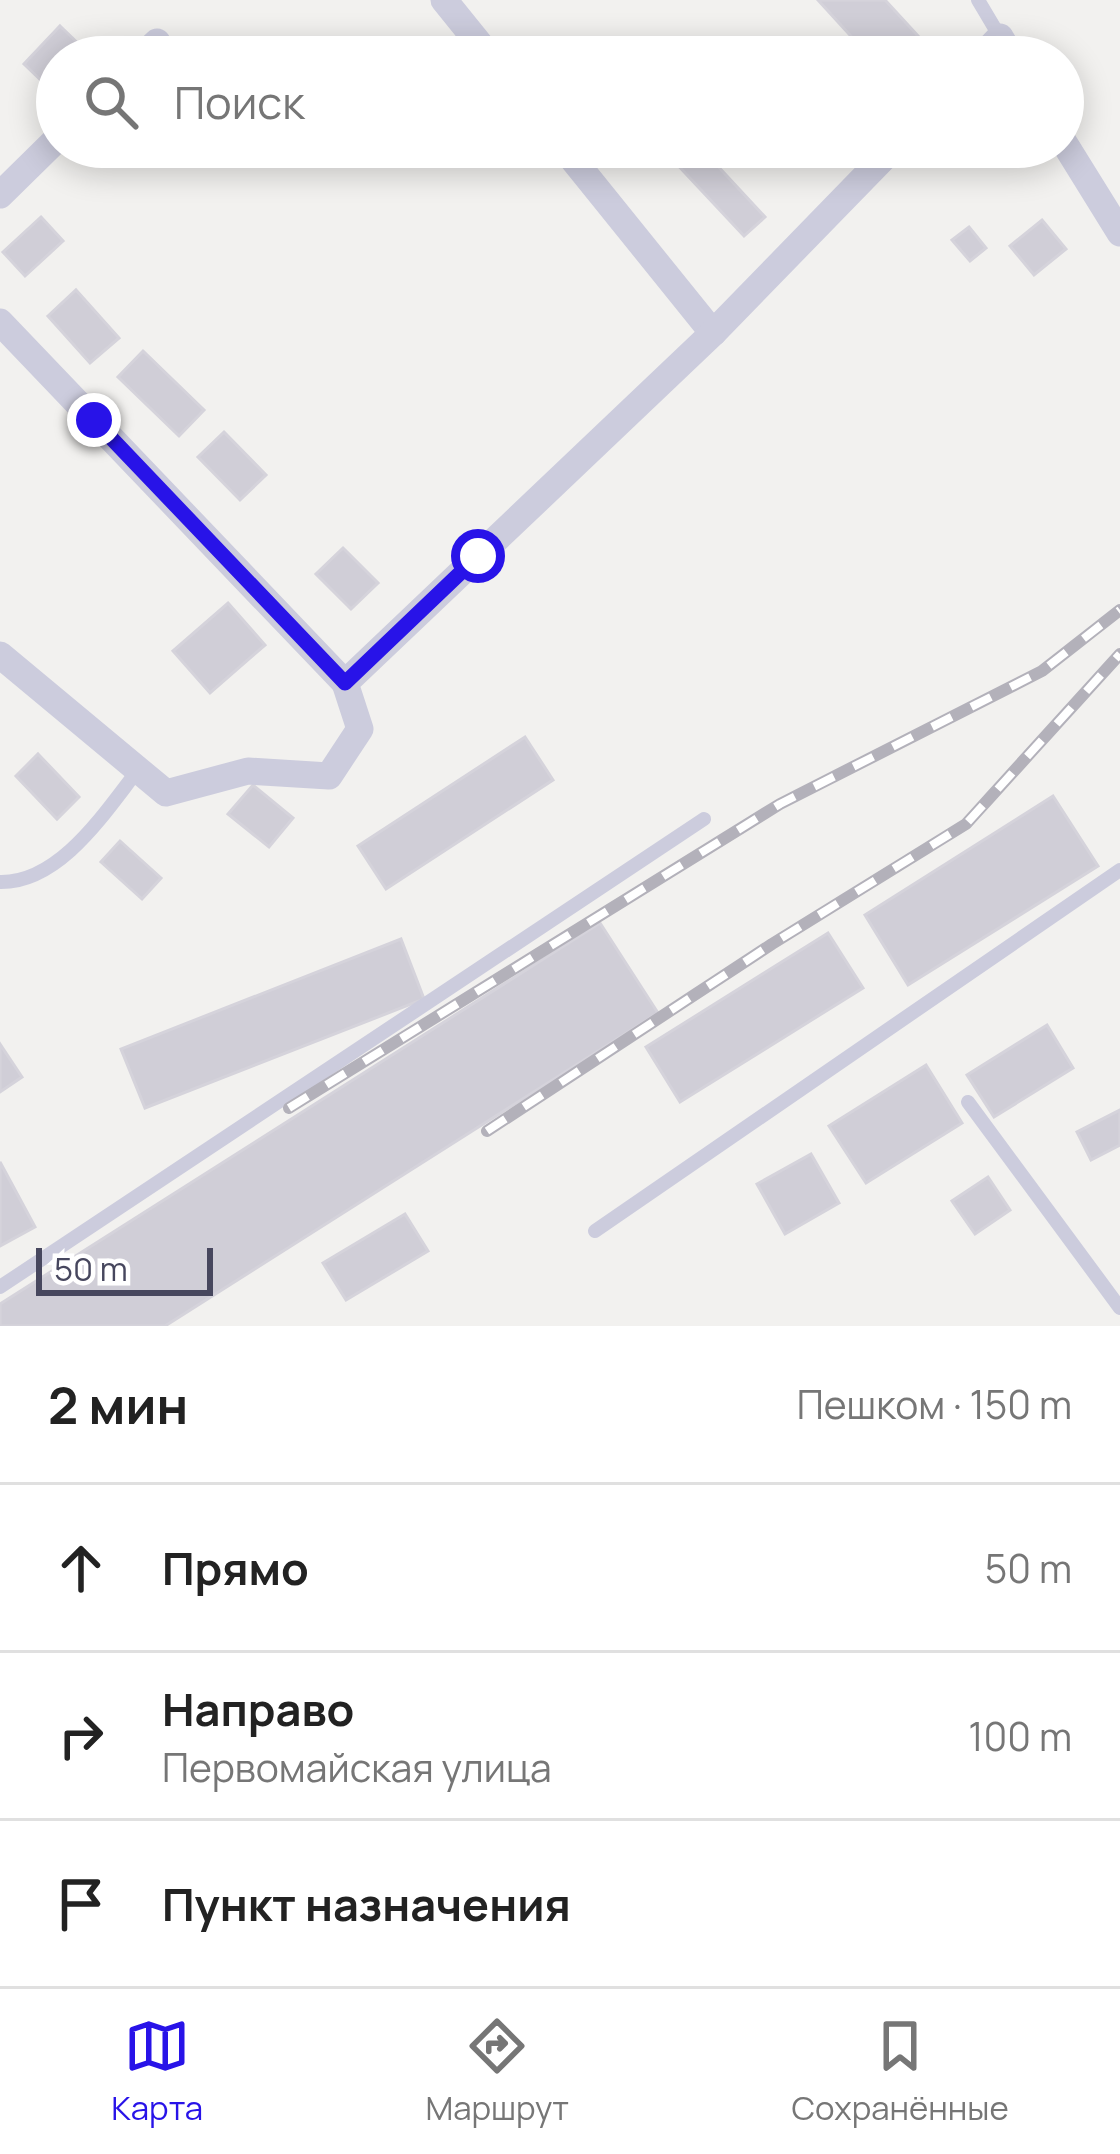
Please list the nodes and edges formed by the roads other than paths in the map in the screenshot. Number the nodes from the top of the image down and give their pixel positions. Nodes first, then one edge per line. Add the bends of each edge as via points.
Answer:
1 (444, 0) edge
2 (978, 0) edge
3 (473, 36) edge
4 (992, 36) edge
5 (36, 160) edge
6 (580, 168) edge
7 (873, 168) edge
8 (1080, 168) edge
9 (0, 195) edge
10 (1120, 233) edge
11 (0, 322) edge
12 (713, 332) junction
13 (0, 655) edge
14 (345, 683) junction
15 (138, 770) junction
16 (704, 819) dead end
17 (1120, 870) edge
18 (0, 883) edge
19 (968, 1102) dead end
20 (595, 1231) dead end
21 (0, 1287) edge
22 (1120, 1308) edge

1 - 3 street
2 - 4 lane
5 - 9 street
6 - 12 street
7 - 12 street
8 - 10 street
11 - 14 street
12 - 14 street
13 - 15 street
14 - 15 street via 360,729 329,776 248,771 166,793
15 - 18 lane via 52,864
16 - 21 lane
17 - 20 lane
19 - 22 lane

